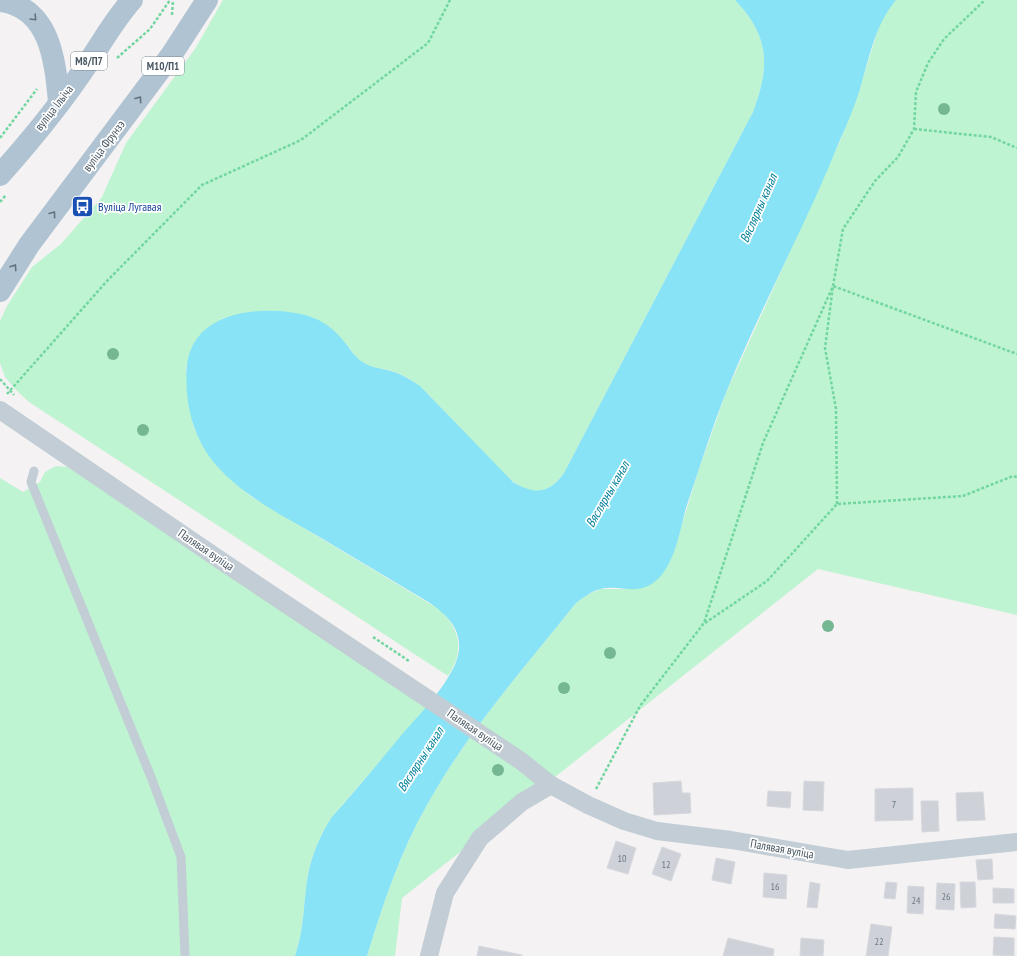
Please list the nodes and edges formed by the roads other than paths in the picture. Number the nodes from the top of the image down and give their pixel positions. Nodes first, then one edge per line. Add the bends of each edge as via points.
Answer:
1 (132, 0) edge
2 (207, 0) edge
3 (0, 1) edge
4 (119, 9) edge
5 (59, 103) junction
6 (0, 175) edge
7 (0, 291) edge
8 (2, 403) edge
9 (34, 471) dead end
10 (551, 785) junction
11 (1017, 842) edge
12 (185, 956) edge
13 (430, 956) edge

1 - 4 main road, вуліца Ільіча / М8/П7
7 -> 2 main road, вуліца Фрунзэ / М10/П1 via 29,245 172,54
3 -> 5 main road via 24,8 37,20 57,66
4 - 5 main road, вуліца Ільіча / М8/П7 via 90,60
5 - 6 main road, вуліца Ільіча / М8/П7
8 - 10 street, Палявая вуліца via 226,564 521,760
9 - 12 lane via 31,482 181,857
10 - 11 street, Палявая вуліца via 624,821 657,831 731,840 848,860
10 - 13 street via 522,802 480,838 445,892

